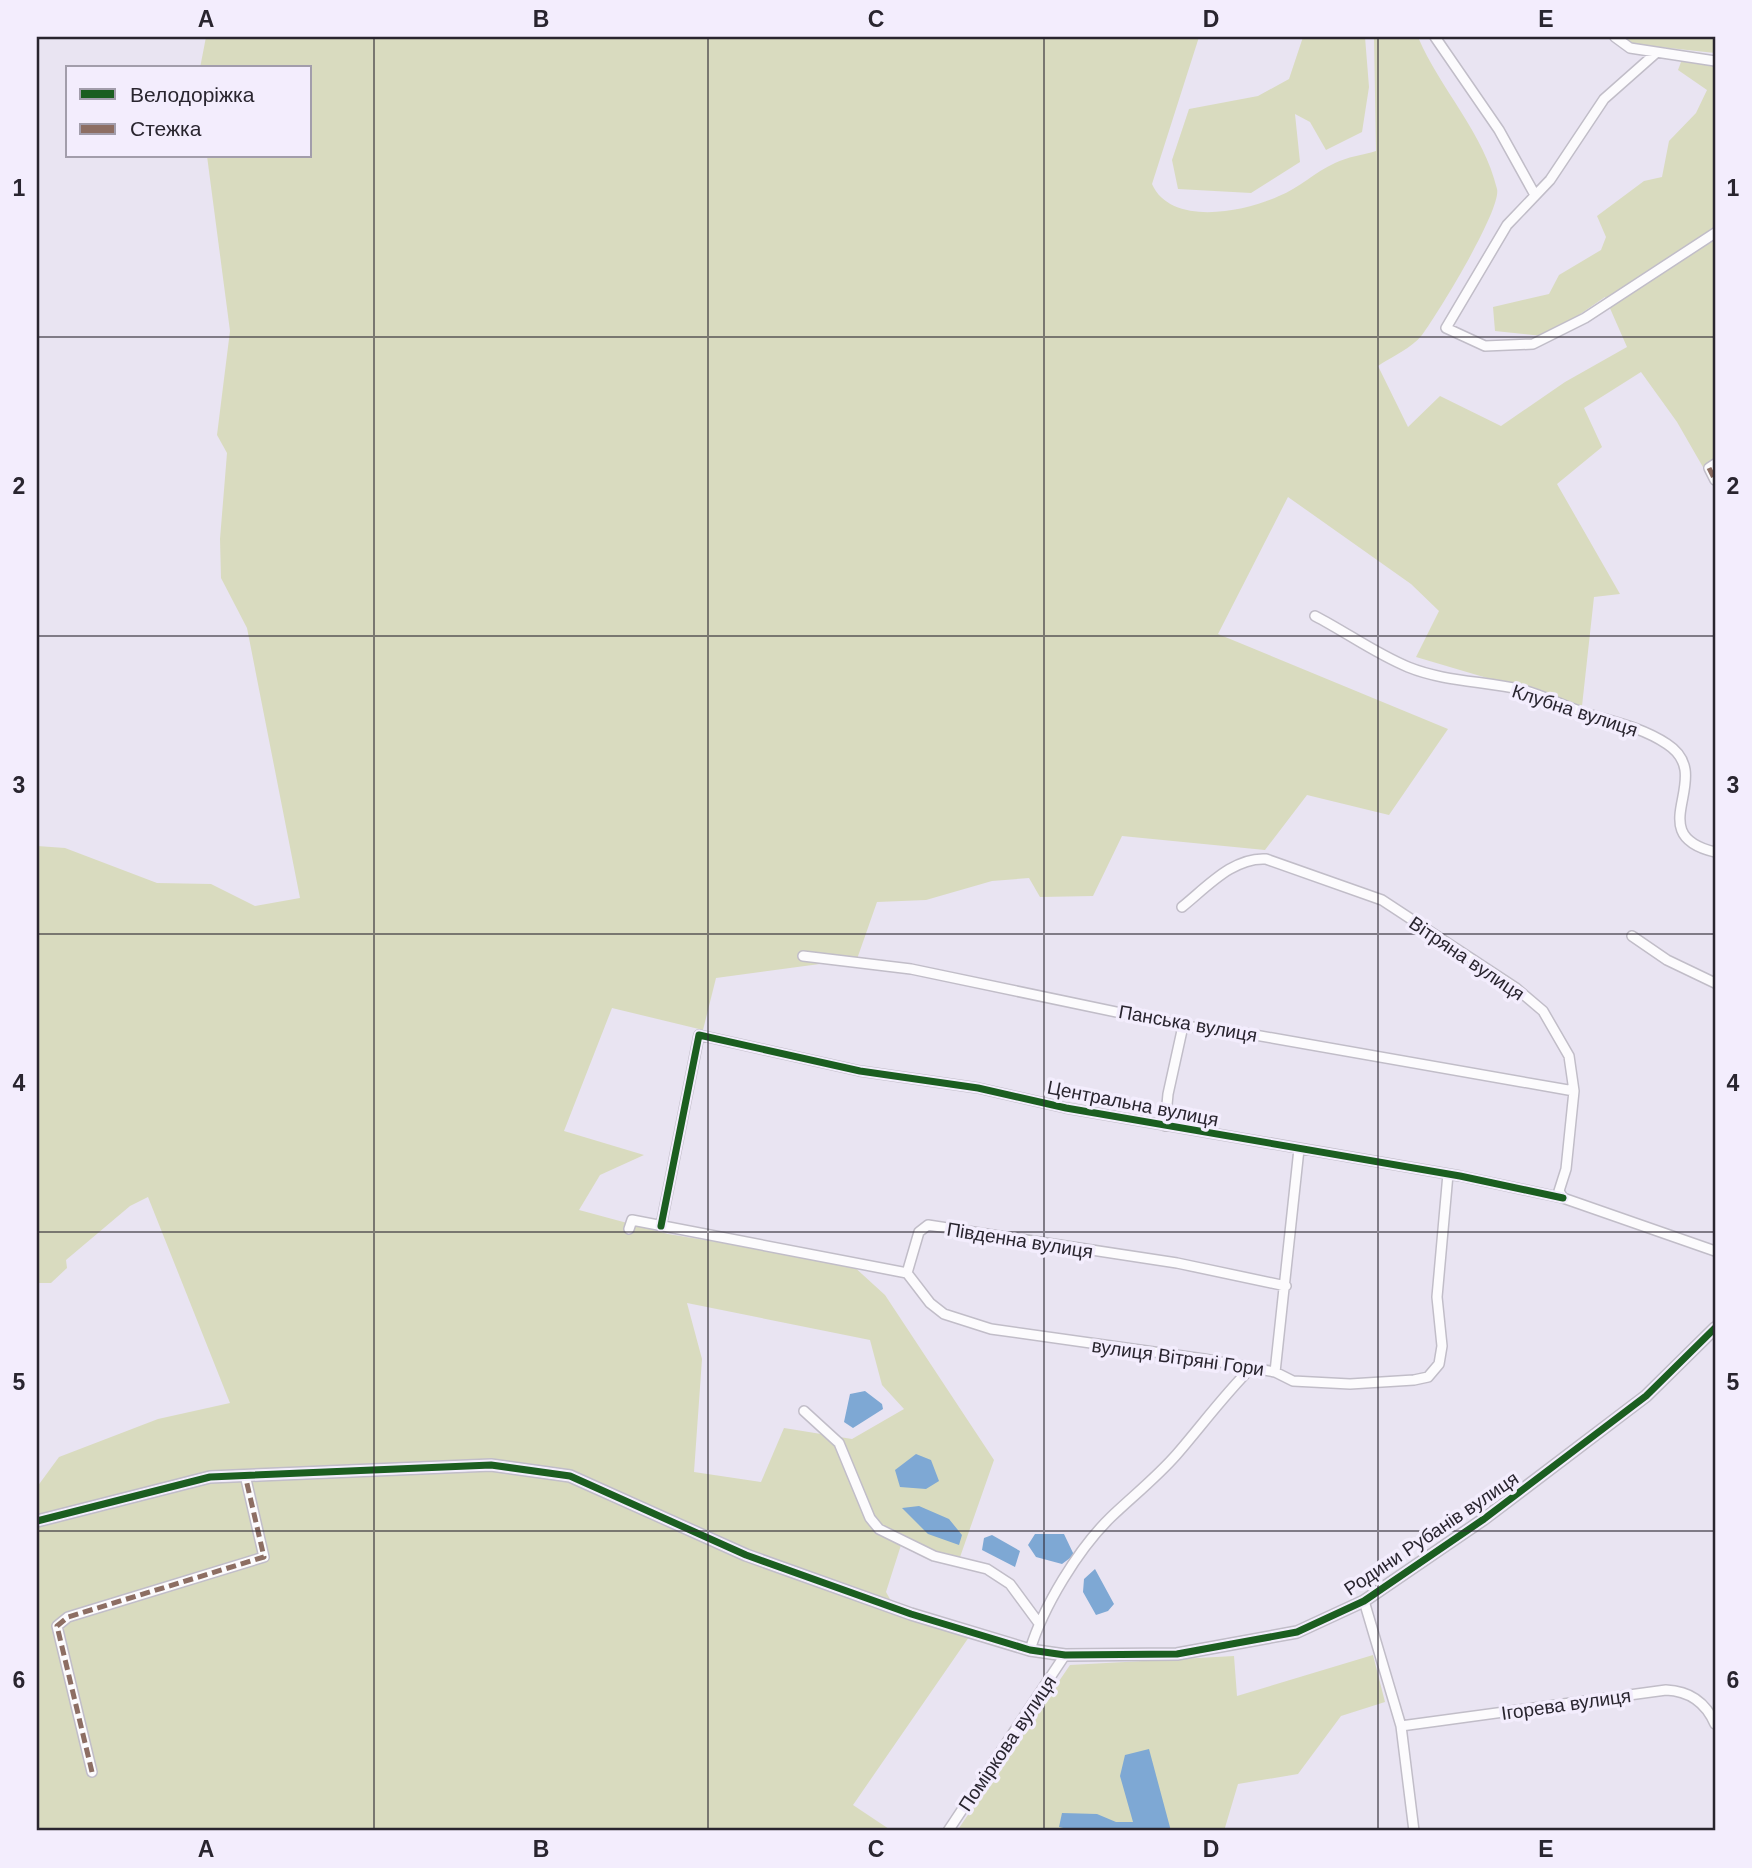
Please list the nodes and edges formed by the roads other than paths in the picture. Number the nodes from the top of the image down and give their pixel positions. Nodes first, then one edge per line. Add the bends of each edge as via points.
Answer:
1 (1435, 37) edge
2 (1615, 37) edge
3 (1656, 53) junction
4 (1715, 61) edge
5 (1535, 195) junction
6 (1715, 233) edge
7 (1712, 466) edge
8 (1715, 480) edge
9 (1315, 616) dead end
10 (1715, 852) edge
11 (1182, 907) dead end
12 (1632, 936) dead end
13 (803, 956) dead end
14 (1715, 983) edge
15 (1184, 1026) junction
16 (1574, 1091) junction
17 (1165, 1126) junction
18 (1299, 1149) junction
19 (1448, 1174) junction
20 (1563, 1198) junction
21 (661, 1226) junction
22 (629, 1229) dead end
23 (1715, 1251) edge
24 (907, 1273) junction
25 (1286, 1286) junction
26 (1715, 1328) edge
27 (1251, 1368) junction
28 (1275, 1372) junction
29 (804, 1411) dead end
30 (245, 1475) junction
31 (37, 1521) edge
32 (1364, 1601) junction
33 (1038, 1622) junction
34 (1030, 1650) junction
35 (1065, 1655) junction
36 (1715, 1724) edge
37 (1401, 1726) junction
38 (92, 1772) dead end
39 (948, 1831) edge
40 (1414, 1831) edge

1 - 5 street via 1499,130
2 - 3 street via 1630,48
3 - 4 street
3 - 5 street via 1604,99 1564,162
5 - 6 street via 1507,225 1446,328 1485,346 1532,344 1585,318
7 - 8 street
9 - 10 street, Клубна вулиця via 1409,667 1454,680 1523,690 1668,744 1682,756 1686,769 1679,827 1693,844
11 - 16 street, Вітряна вулиця via 1252,858 1382,900 1516,988 1543,1011 1569,1056
12 - 14 street via 1667,960
13 - 15 street, Панська вулиця via 911,969
15 - 16 street, Панська вулиця
15 - 17 street
16 - 20 street, Вітряна вулиця via 1566,1169 1559,1191
17 - 18 street, Центральна вулиця
17 - 21 street, Центральна вулиця via 978,1088 860,1071 699,1035
18 - 19 street, Центральна вулиця
18 - 25 street
19 - 20 street, Центральна вулиця
19 - 28 street, вулиця Вітряні Гори via 1437,1297 1443,1346 1439,1364 1429,1377 1312,1383
20 - 23 street
21 - 22 street via 632,1220
21 - 24 street
24 - 25 street, Південна вулиця via 919,1232 928,1225 1177,1263
24 - 27 street, вулиця Вітряні Гори via 930,1303 962,1321 1027,1336
25 - 28 street
26 - 32 street, Родини Рубанів вулиця via 1646,1396 1484,1519
27 - 28 street, вулиця Вітряні Гори
27 - 33 street via 1177,1453 1109,1518
29 - 33 street via 839,1443 870,1518 879,1529 934,1556 987,1569 1010,1584
30 - 31 street, Родини Рубанів вулиця via 210,1477
30 - 34 street, Родини Рубанів вулиця via 491,1465 570,1476 746,1555 911,1614
30 - 38 street via 264,1557 68,1617 57,1626
32 - 35 street, Родини Рубанів вулиця via 1297,1632 1177,1654
32 - 37 street, Родини Рубанів вулиця
33 - 34 street
34 - 35 street, Родини Рубанів вулиця
35 - 39 street, Поміркова вулиця
36 - 37 street, Ігорева вулиця via 1708,1709 1695,1698 1680,1690 1666,1690
37 - 40 street, Родини Рубанів вулиця

